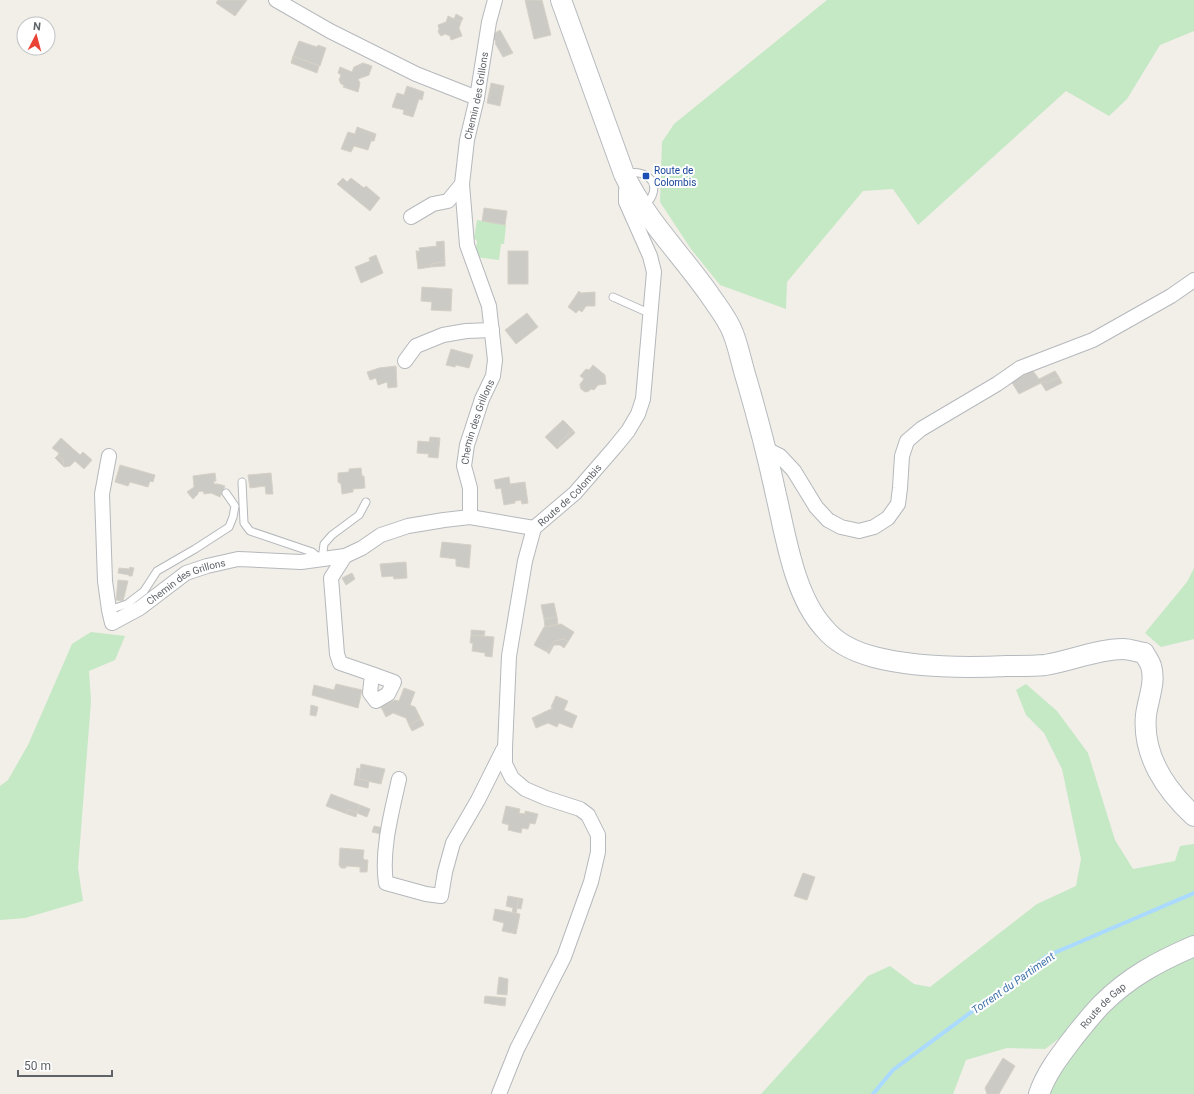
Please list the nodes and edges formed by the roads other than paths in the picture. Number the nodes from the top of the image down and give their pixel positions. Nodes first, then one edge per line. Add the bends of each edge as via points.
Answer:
1 (276, 0) edge
2 (495, 0) edge
3 (561, 0) edge
4 (477, 98) junction
5 (627, 180) junction
6 (462, 184) junction
7 (411, 217) dead end
8 (1194, 280) edge
9 (613, 297) dead end
10 (651, 314) junction
11 (492, 330) junction
12 (405, 361) dead end
13 (766, 449) junction
14 (109, 456) dead end
15 (242, 482) dead end
16 (226, 493) dead end
17 (366, 502) dead end
18 (470, 517) junction
19 (534, 528) junction
20 (345, 556) junction
21 (322, 560) junction
22 (111, 617) junction
23 (372, 674) dead end
24 (505, 748) junction
25 (399, 779) dead end
26 (1194, 816) edge
27 (1194, 946) edge
28 (499, 1094) edge
29 (1039, 1094) edge

1 - 4 street via 330,31 416,74
2 - 4 street, Chemin des Grillons
3 - 5 street
4 - 6 street, Chemin des Grillons via 466,140
5 - 10 street, Route de Colombis via 626,202 650,256 654,272
5 - 13 street via 654,224 699,280 733,332
6 - 7 street via 448,201 433,204
6 - 11 street, Chemin des Grillons via 467,245 489,306
8 - 13 street via 1172,296 1093,340 1020,368 921,429 907,441 902,456 898,504 888,518 874,527 859,532 842,528 828,520 816,507 794,471 780,456
9 - 10 lane
10 - 19 street, Route de Colombis via 643,399 638,414 628,431 575,493
11 - 12 street via 443,335 416,346
11 - 18 street, Chemin des Grillons via 495,360 493,376 479,407 467,445 464,466 470,488
13 - 26 street via 789,551 802,592 823,628 837,641 852,650 897,662 969,667 1045,664 1108,650 1125,649 1144,653 1152,666 1153,681 1146,715 1150,754 1159,774 1173,794
14 - 22 street via 102,494 105,581
15 - 21 lane via 244,523 250,531 312,552
16 - 22 lane via 235,506 229,527 157,571 144,591
17 - 21 lane via 359,515 324,544
18 - 19 street
18 - 20 street, Chemin des Grillons via 408,526 381,535
19 - 24 street, Route de Colombis via 525,561 509,656
20 - 21 street, Chemin des Grillons
20 - 23 street via 331,578 337,654 340,663
21 - 22 street, Chemin des Grillons via 301,562 238,559 208,566 186,573 140,608
24 - 25 street via 453,843 441,896 386,883 384,869
24 - 28 street, Route de Colombis via 505,764 512,778 525,789 580,809 588,815 598,835 598,852 591,882 564,957 517,1049
27 - 29 street, Route de Gap via 1141,972 1101,1005 1068,1045 1043,1083

